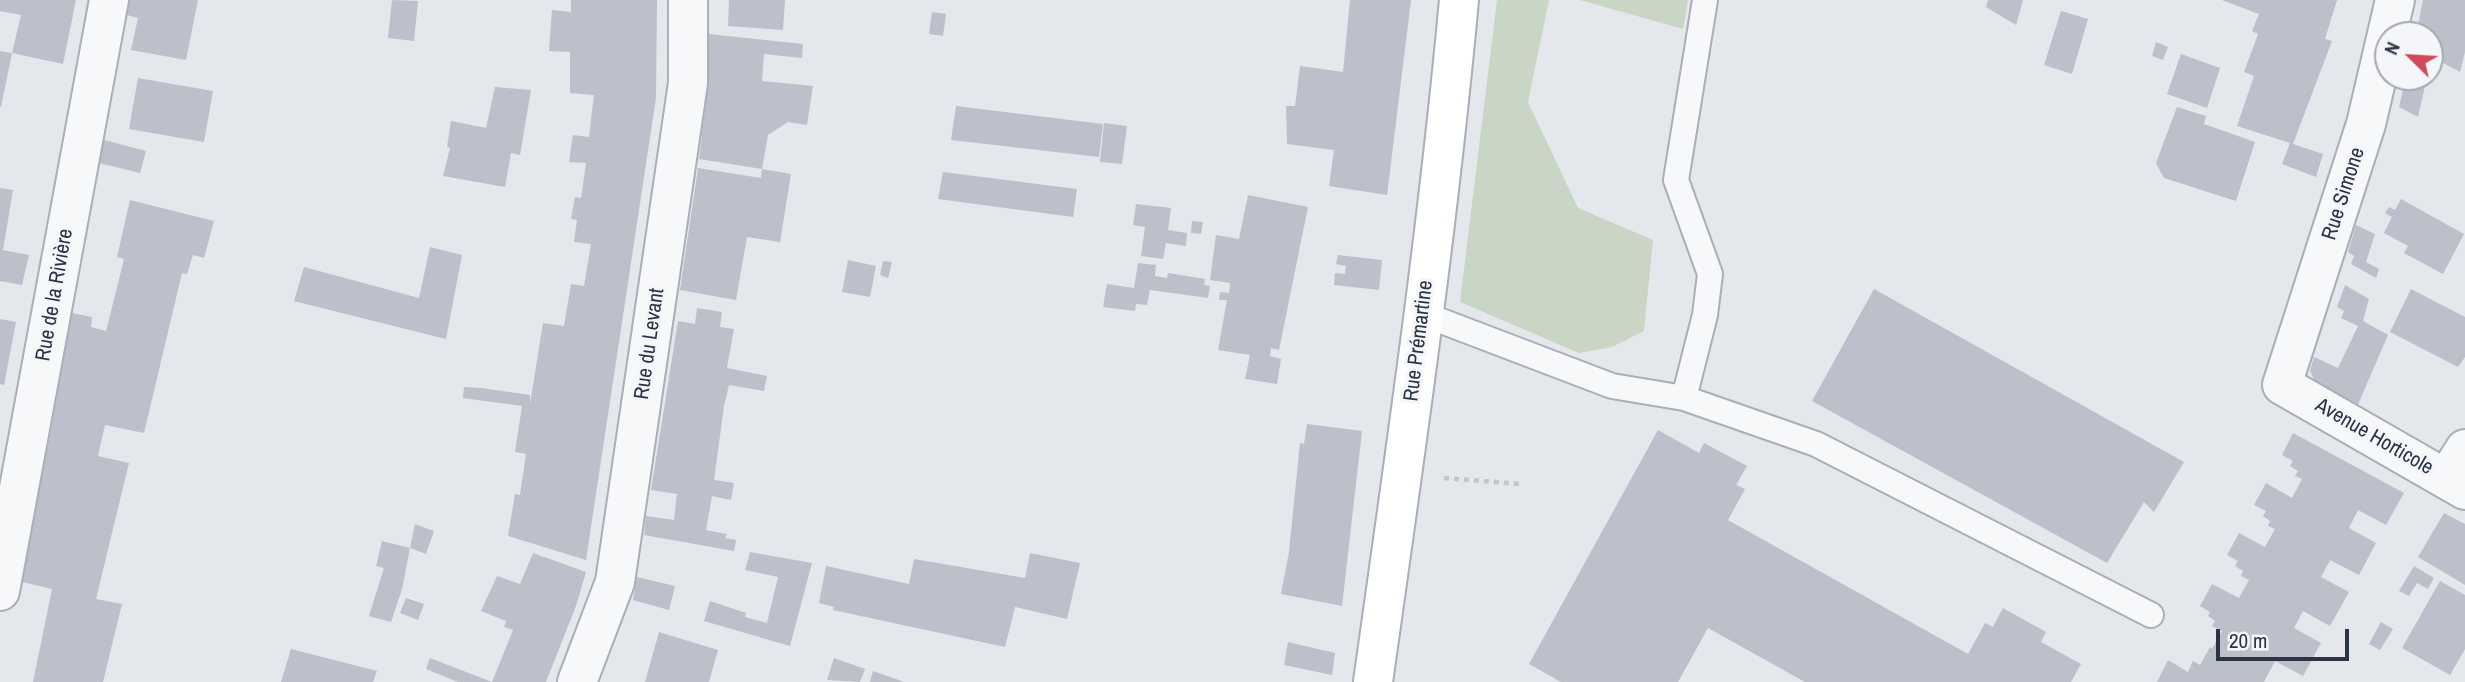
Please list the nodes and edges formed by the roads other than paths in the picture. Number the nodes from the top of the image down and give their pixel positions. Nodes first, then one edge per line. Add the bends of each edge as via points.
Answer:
1 (109, 0) edge
2 (688, 0) edge
3 (1459, 0) edge
4 (1705, 0) edge
5 (2395, 0) edge
6 (1423, 314) junction
7 (2282, 385) joint
8 (1684, 398) junction
9 (2459, 473) edge
10 (0, 591) edge
11 (2151, 615) dead end
12 (577, 682) edge
13 (1373, 682) edge

1 - 10 street, Rue de la Rivière
2 - 12 street, Rue du Levant via 688,83 615,582
3 - 6 street, Rue Prémartine
4 - 8 lane via 1676,180 1710,274 1705,315
5 - 7 street, Rue Simone via 2366,124
6 - 8 lane via 1612,386
6 - 13 street, Rue Prémartine
7 - 9 street, Avenue Horticole
8 - 11 lane via 1816,444

